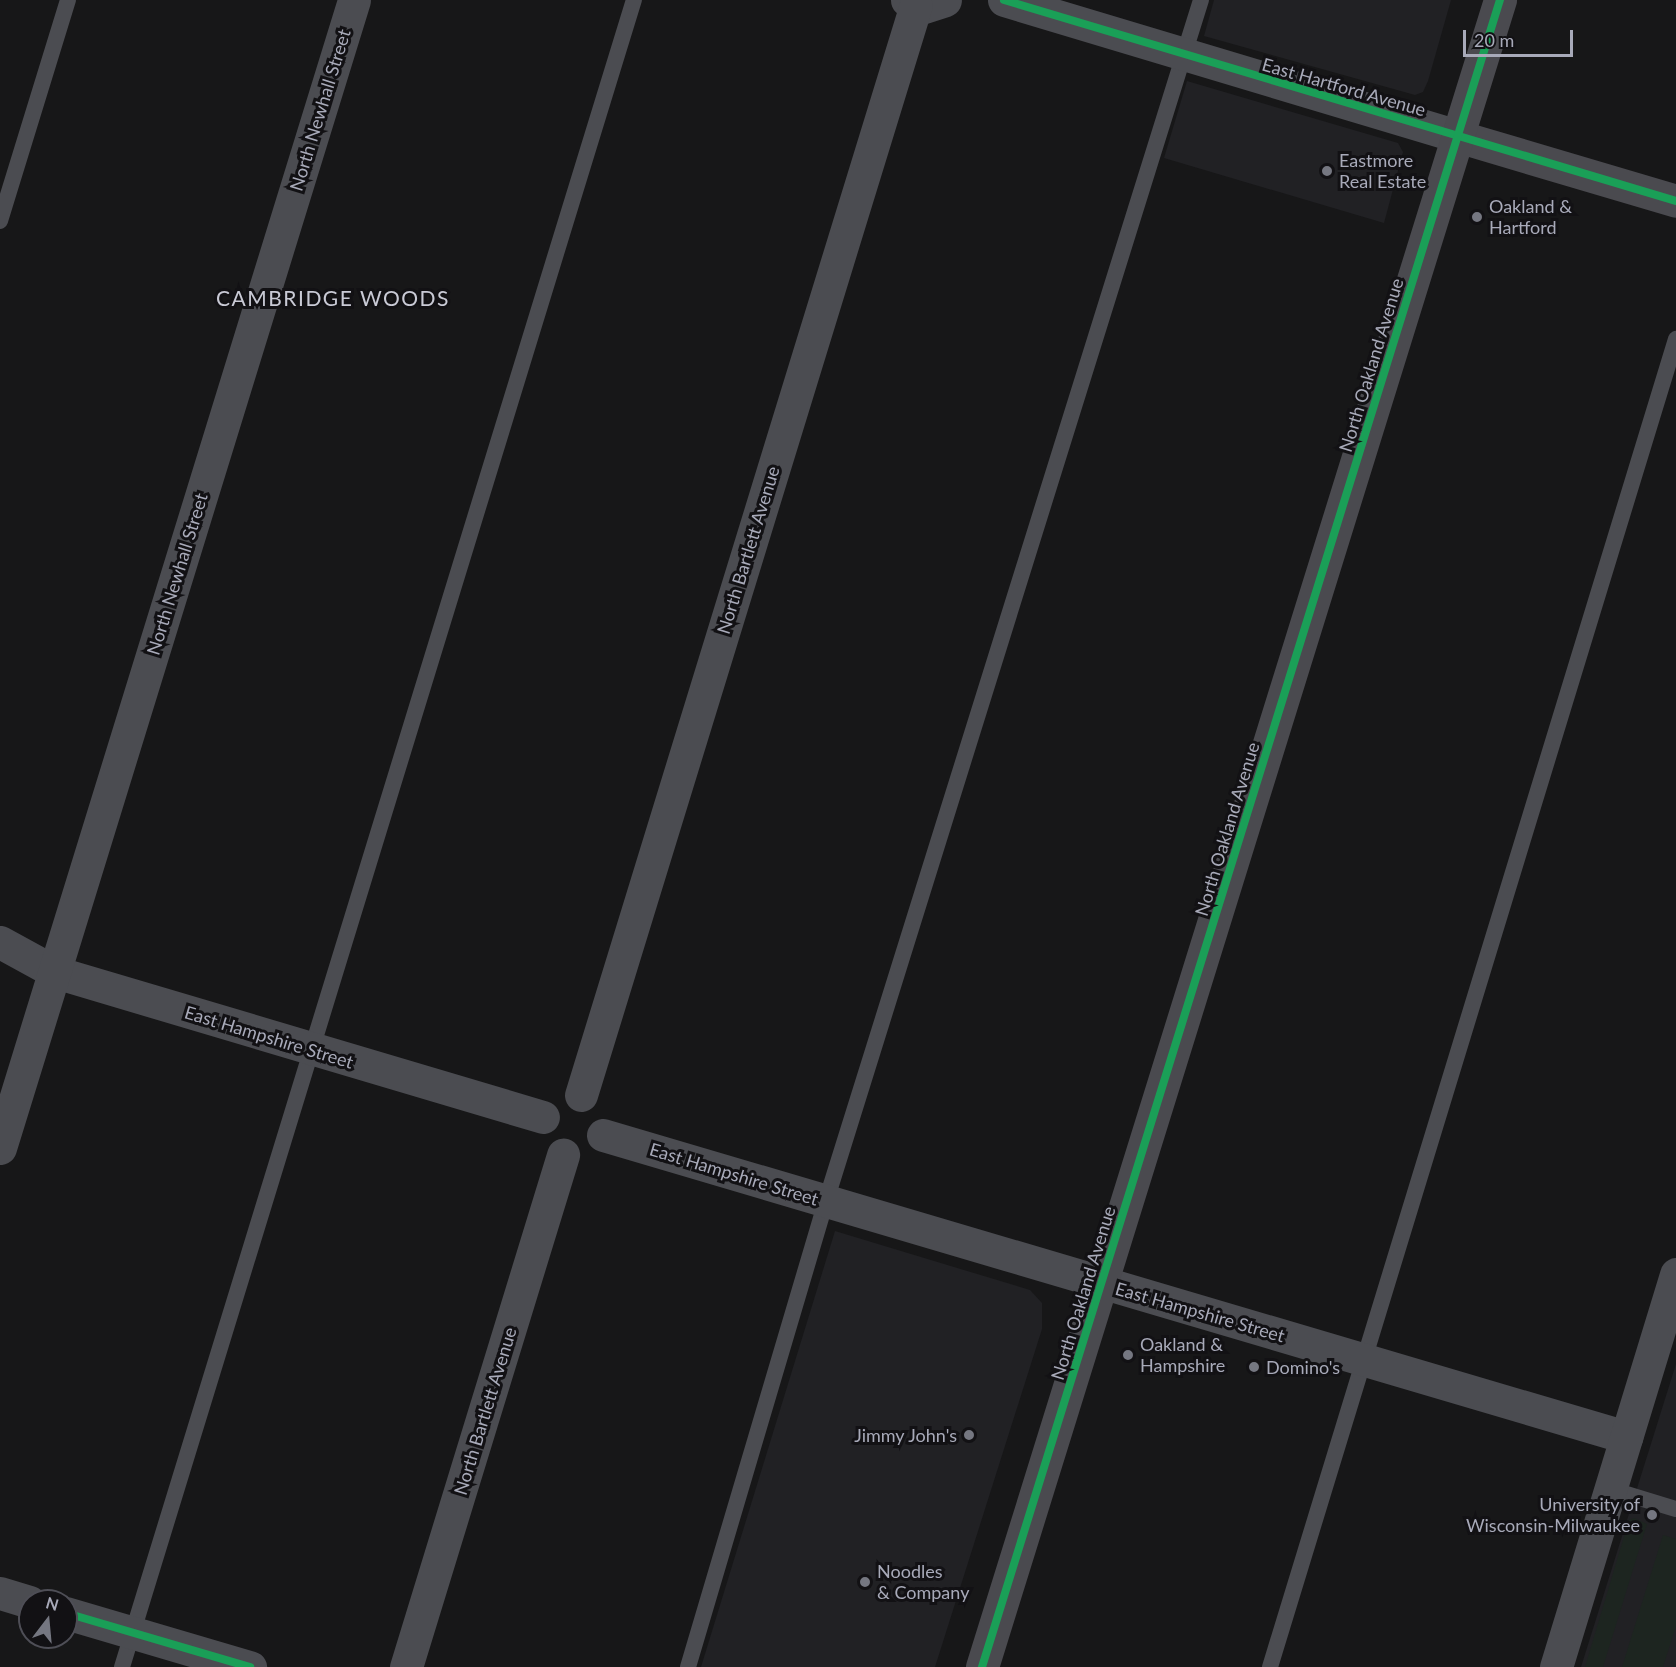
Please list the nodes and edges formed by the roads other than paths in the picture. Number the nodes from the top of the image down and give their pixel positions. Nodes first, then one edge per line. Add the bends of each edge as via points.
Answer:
1 (68, 0) edge
2 (354, 0) edge
3 (634, 0) edge
4 (1004, 0) edge
5 (1201, 0) edge
6 (1500, 0) edge
7 (923, 2) edge
8 (1184, 55) junction
9 (1457, 136) junction
10 (1676, 201) edge
11 (0, 221) edge
12 (1676, 339) edge
13 (0, 942) edge
14 (55, 972) junction
15 (314, 1050) junction
16 (580, 1095) junction
17 (543, 1117) junction
18 (603, 1134) junction
19 (0, 1148) edge
20 (563, 1155) junction
21 (826, 1201) junction
22 (1676, 1274) edge
23 (1102, 1283) junction
24 (1364, 1360) junction
25 (1626, 1437) junction
26 (1610, 1489) junction
27 (1676, 1509) edge
28 (0, 1593) edge
29 (18, 1598) edge
30 (78, 1617) edge
31 (132, 1633) junction
32 (122, 1667) edge
33 (250, 1667) edge
34 (406, 1667) edge
35 (687, 1667) edge
36 (982, 1667) edge
37 (1270, 1667) edge
38 (1556, 1667) edge

1 - 11 lane
2 - 14 street, North Newhall Street
3 - 15 lane
4 - 8 street, East Hartford Avenue
5 - 8 lane
6 - 9 main road, North Oakland Avenue
7 - 16 street, North Bartlett Avenue
8 - 9 street, East Hartford Avenue
8 - 21 lane
9 - 10 main road, East Hartford Avenue
9 - 23 main road, North Oakland Avenue
12 - 24 lane
13 - 14 street, East Hampshire Street
14 - 15 street, East Hampshire Street
14 - 19 street, North Newhall Street
15 - 17 street, East Hampshire Street
15 - 31 lane
16 - 17 street via 558,1098
16 - 18 street via 591,1100 602,1113
17 - 20 street via 546,1142
18 - 20 street via 591,1151
18 - 21 street, East Hampshire Street
20 - 34 street, North Bartlett Avenue
21 - 23 street, East Hampshire Street
21 - 35 lane
22 - 25 street
23 - 24 street, East Hampshire Street
23 - 36 main road, North Oakland Avenue
24 - 25 street, East Hampshire Street
24 - 37 lane
25 - 26 street
26 - 27 lane
26 - 38 street
28 - 29 street
30 - 31 street
31 - 32 lane
31 - 33 street

